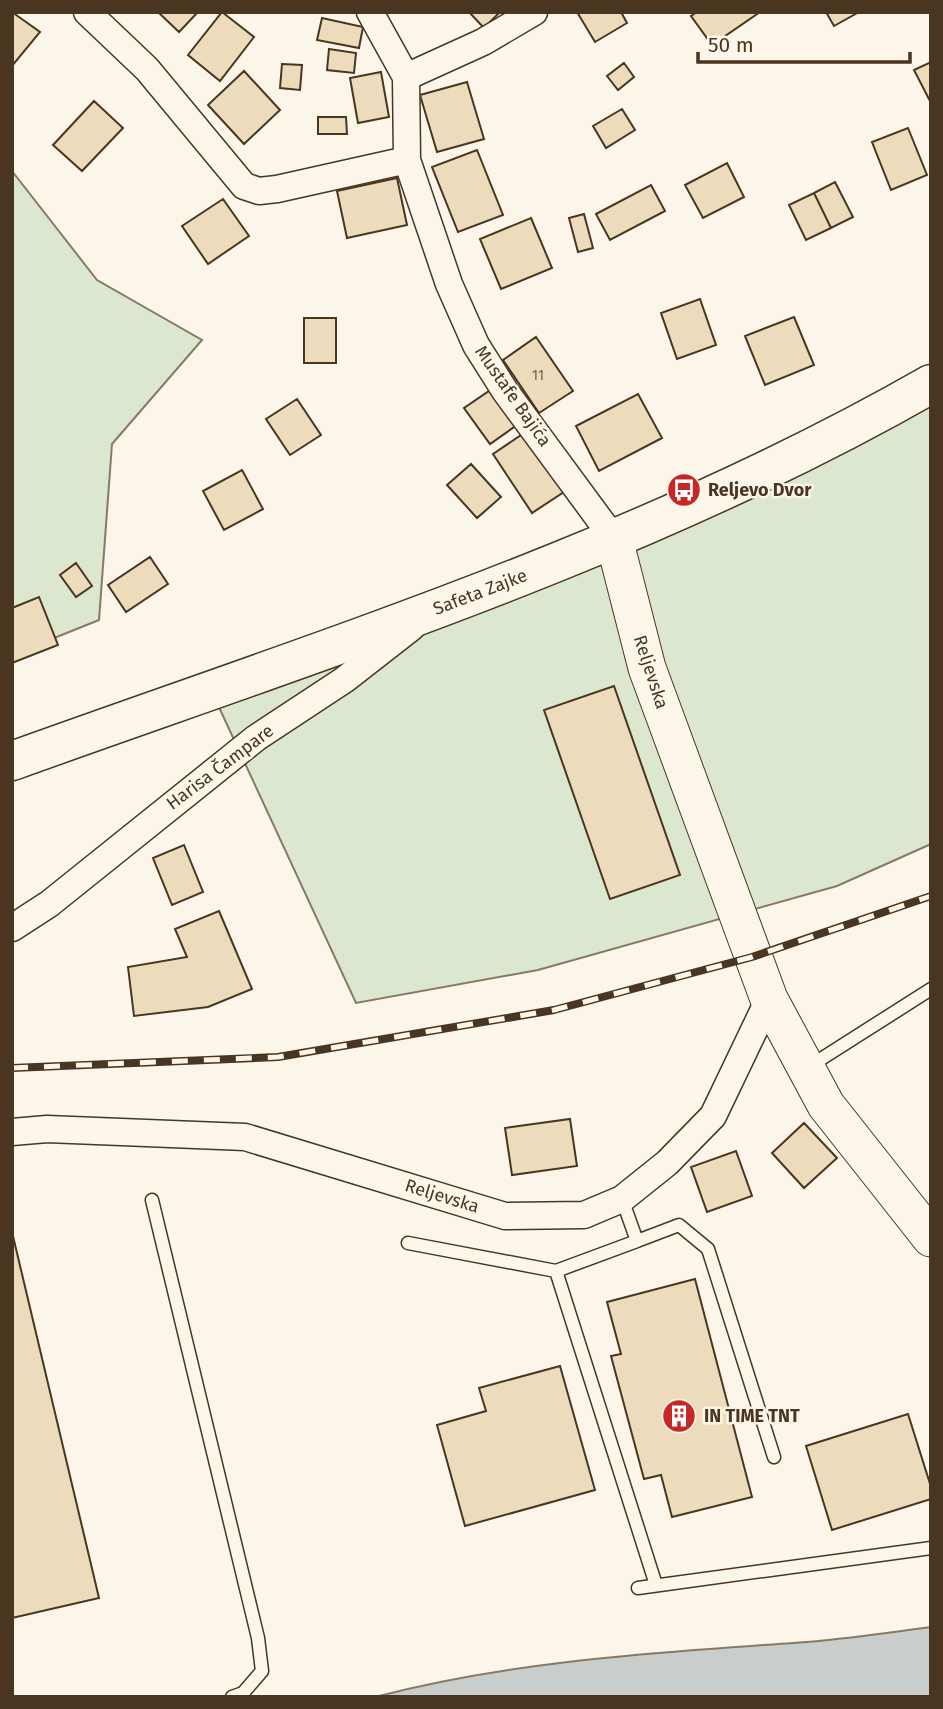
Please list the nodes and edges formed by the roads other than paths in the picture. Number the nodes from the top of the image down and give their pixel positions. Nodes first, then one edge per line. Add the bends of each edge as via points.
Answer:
1 (87, 12) edge
2 (370, 12) edge
3 (534, 12) edge
4 (406, 77) junction
5 (407, 160) junction
6 (931, 384) edge
7 (614, 539) junction
8 (432, 610) junction
9 (12, 761) edge
10 (12, 928) edge
11 (929, 994) edge
12 (769, 999) junction
13 (804, 1069) junction
14 (12, 1132) edge
15 (622, 1199) junction
16 (152, 1200) dead end
17 (931, 1238) edge
18 (637, 1241) junction
19 (408, 1243) dead end
20 (556, 1271) junction
21 (774, 1457) dead end
22 (931, 1548) edge
23 (656, 1585) junction
24 (639, 1588) dead end
25 (232, 1697) edge

1 - 5 street via 147,69 244,186 259,191 277,189
2 - 4 street, Mustafe Bajića
3 - 4 street via 483,42
4 - 5 street, Mustafe Bajića
5 - 7 street, Mustafe Bajića via 449,284 477,345 505,391
6 - 7 main road, Safeta Zajke via 865,422
7 - 8 main road, Safeta Zajke
7 - 12 main road, Reljevska via 647,668
8 - 9 main road, Safeta Zajke
8 - 10 street, Harisa Čampare via 344,680 256,738 49,904
11 - 13 lane
12 - 13 main road, Reljevska
12 - 15 street, Reljevska via 713,1116 667,1163
13 - 17 main road, Reljevska via 826,1105
14 - 15 street, Reljevska via 47,1129 245,1137 505,1216 584,1214
15 - 18 lane
16 - 25 lane via 258,1638 262,1671 243,1693
18 - 20 lane
18 - 21 lane via 679,1226 708,1249
19 - 20 lane
20 - 23 lane
22 - 23 lane
23 - 24 lane

